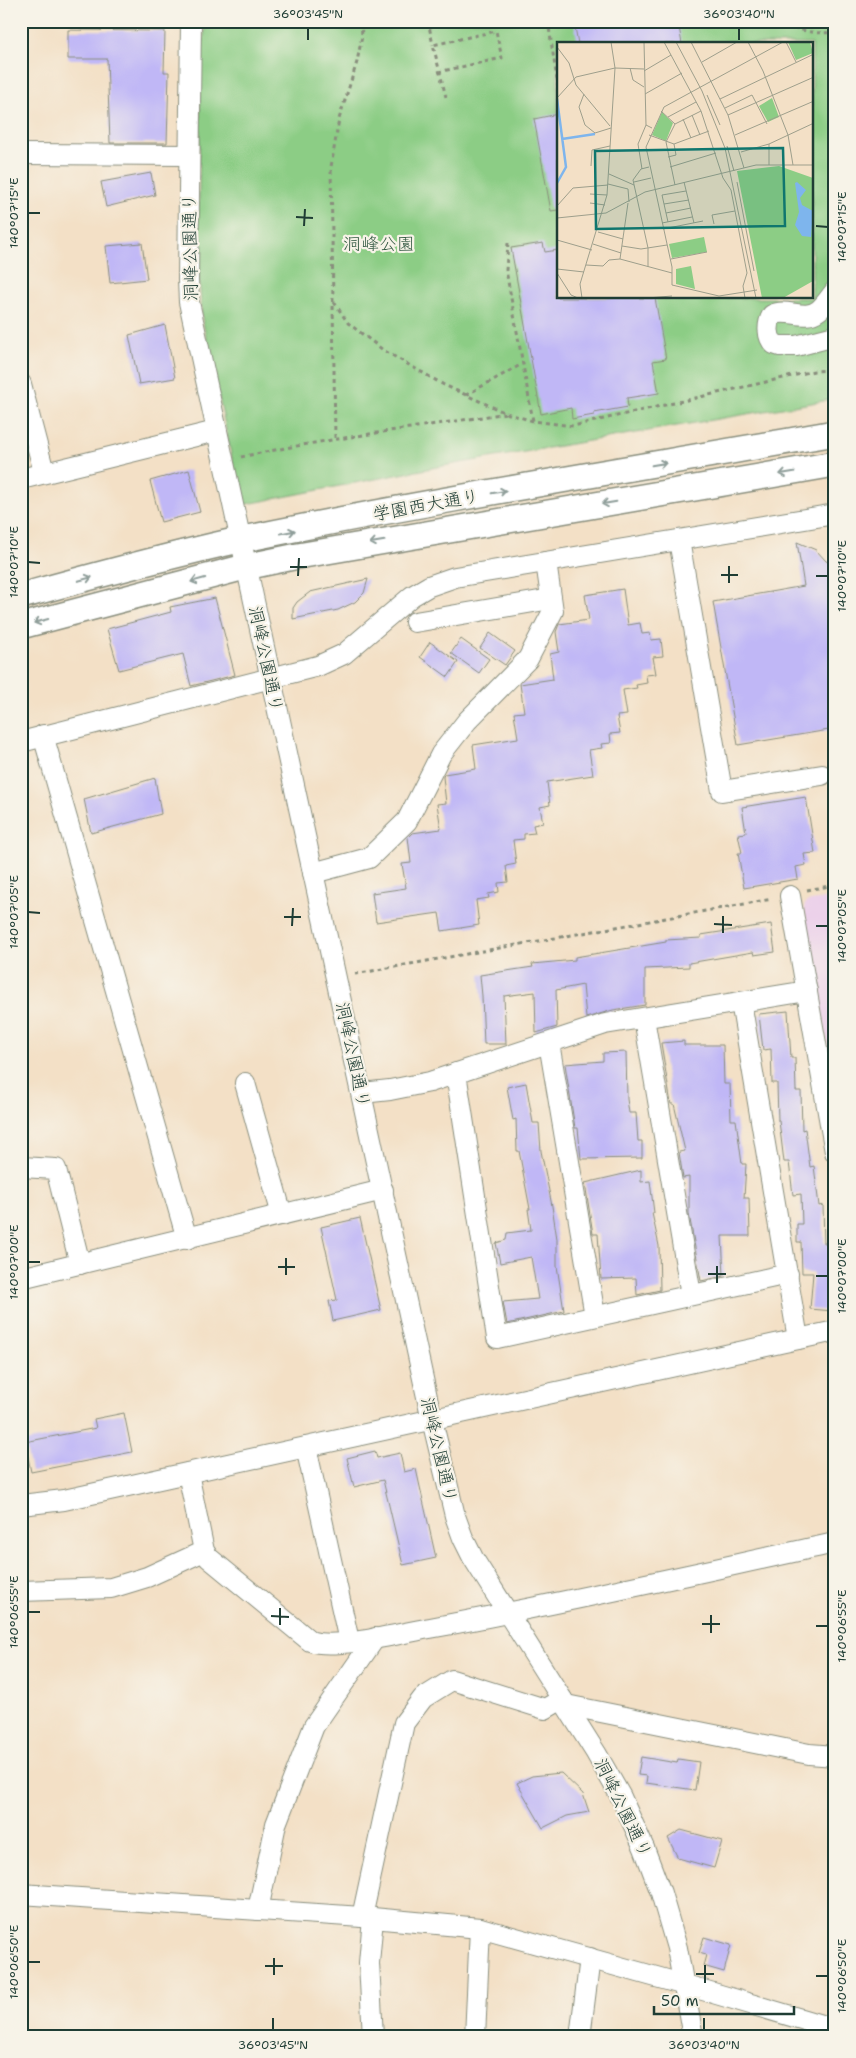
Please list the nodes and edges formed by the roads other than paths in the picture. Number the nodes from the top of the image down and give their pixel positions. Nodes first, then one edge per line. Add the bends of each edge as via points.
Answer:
1 (191, 21) edge
2 (21, 154) edge
3 (189, 155) junction
4 (835, 291) edge
5 (835, 336) edge
6 (21, 384) edge
7 (216, 431) junction
8 (835, 433) edge
9 (835, 464) edge
10 (44, 472) junction
11 (21, 479) edge
12 (835, 514) edge
13 (240, 540) junction
14 (679, 540) junction
15 (546, 562) junction
16 (246, 567) junction
17 (21, 596) edge
18 (551, 599) junction
19 (415, 622) dead end
20 (21, 626) edge
21 (270, 678) junction
22 (43, 735) junction
23 (21, 742) edge
24 (822, 775) dead end
25 (313, 873) junction
26 (790, 896) road end
27 (807, 991) junction
28 (741, 1002) junction
29 (644, 1018) junction
30 (549, 1043) junction
31 (456, 1073) junction
32 (246, 1083) dead end
33 (362, 1093) junction
34 (835, 1152) edge
35 (21, 1167) edge
36 (382, 1190) junction
37 (282, 1215) junction
38 (187, 1239) junction
39 (80, 1264) junction
40 (788, 1274) junction
41 (21, 1278) edge
42 (691, 1295) junction
43 (595, 1316) junction
44 (835, 1331) edge
45 (798, 1339) junction
46 (432, 1420) junction
47 (306, 1447) junction
48 (188, 1473) junction
49 (21, 1505) edge
50 (835, 1543) edge
51 (204, 1551) junction
52 (21, 1591) edge
53 (508, 1614) junction
54 (375, 1638) junction
55 (349, 1641) junction
56 (564, 1702) junction
57 (835, 1756) edge
58 (21, 1894) edge
59 (258, 1910) junction
60 (368, 1917) junction
61 (480, 1928) junction
62 (590, 1958) junction
63 (684, 1985) junction
64 (835, 2029) edge
65 (372, 2037) edge
66 (475, 2037) edge
67 (580, 2037) edge
68 (692, 2037) edge

1 - 3 street, 洞峰公園通り
2 - 3 street
3 - 7 street, 洞峰公園通り via 189,302
4 - 5 street via 815,313 802,316 780,312 772,315 768,336 774,344 787,347
6 - 10 street
7 - 10 street
7 - 13 street, 洞峰公園通り
13 -> 8 main road, 学園西大通り
9 -> 16 main road, 学園西大通り
10 - 11 street
12 - 14 street
13 - 16 street, 洞峰公園通り
17 -> 13 main road, 学園西大通り
14 - 15 street
14 - 24 street via 722,791
15 - 18 street
15 - 21 street via 455,577 429,586 412,596 344,654 318,666
16 -> 20 main road, 学園西大通り
16 - 21 street, 洞峰公園通り
18 - 19 street
18 - 25 street via 553,611 528,659 467,721 441,754 402,827 369,858
21 - 22 street
21 - 25 street, 洞峰公園通り
22 - 23 street
22 - 38 street
25 - 33 street, 洞峰公園通り
26 - 27 street
27 - 28 street
27 - 34 street
28 - 29 street
28 - 40 street
29 - 30 street via 605,1024
29 - 42 street
30 - 31 street
30 - 43 street
31 - 33 street via 430,1082
31 - 43 street via 497,1338
32 - 37 street
33 - 36 street, 洞峰公園通り
35 - 39 street via 56,1169
36 - 37 street
36 - 46 street, 洞峰公園通り
37 - 38 street
38 - 39 street
39 - 41 street
40 - 42 street
40 - 45 street
42 - 43 street
44 - 45 street
45 - 46 street
46 - 47 street
46 - 53 street, 洞峰公園通り via 463,1538
47 - 48 street
47 - 55 street
48 - 49 street via 64,1500
48 - 51 street
50 - 53 street
51 - 52 street via 146,1577 111,1588
51 - 55 street via 310,1641 320,1645
53 - 54 street
53 - 56 street, 洞峰公園通り
54 - 55 street
54 - 59 street via 314,1726 276,1824
56 - 57 street via 809,1754
56 - 60 street via 545,1709 452,1680 423,1698 404,1723
56 - 63 street, 洞峰公園通り via 621,1797 644,1848 661,1893
58 - 59 street
59 - 60 street
60 - 61 street
60 - 65 street
61 - 62 street
61 - 66 street
62 - 63 street
62 - 67 street
63 - 64 street
63 - 68 street, 洞峰公園通り

